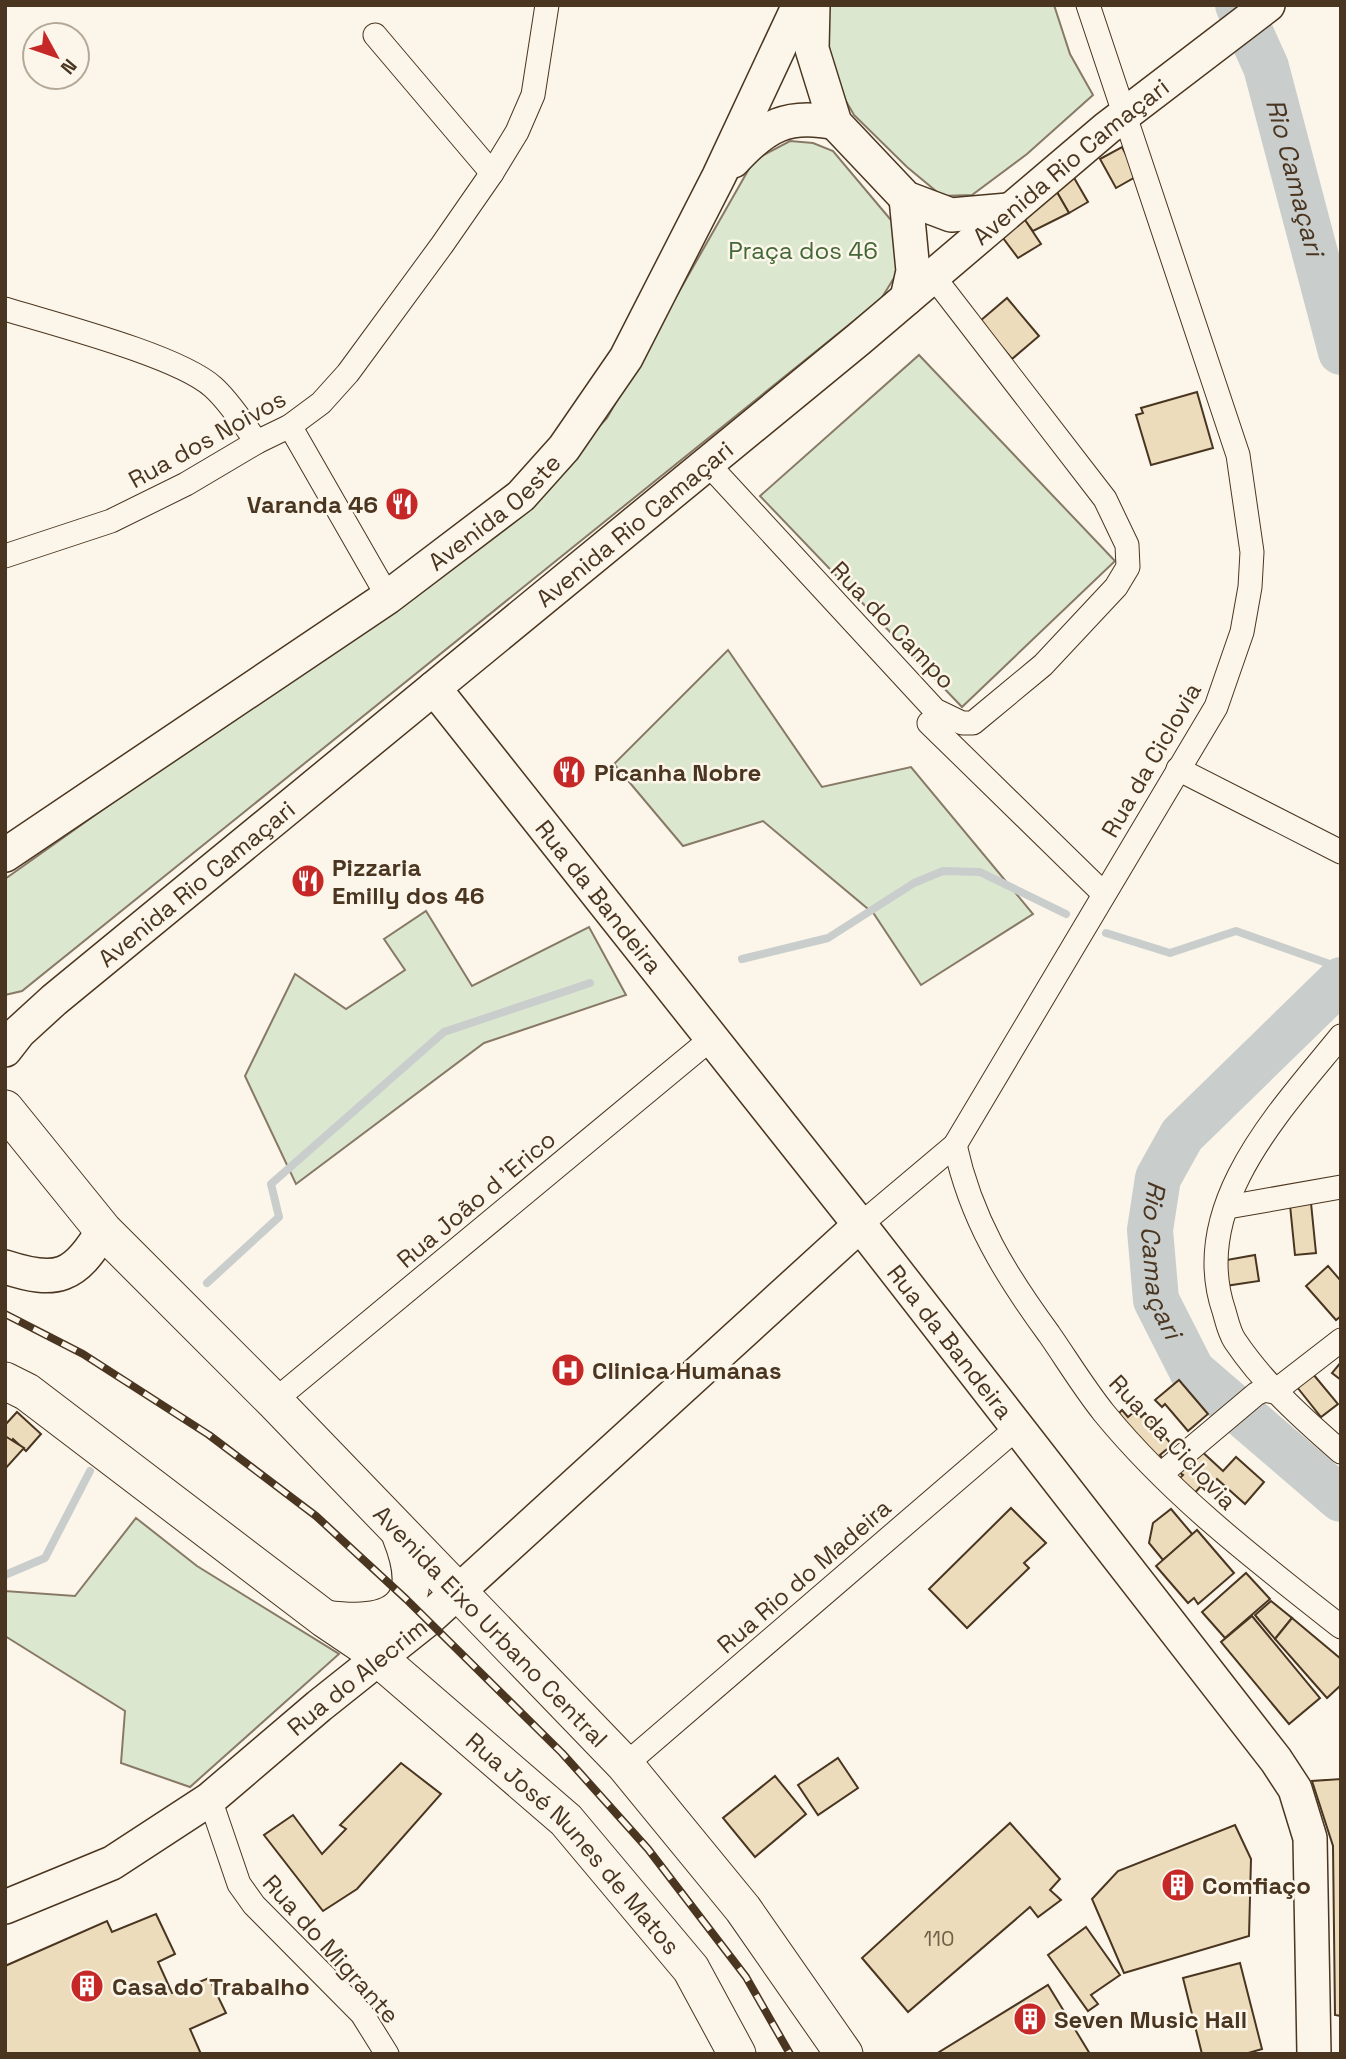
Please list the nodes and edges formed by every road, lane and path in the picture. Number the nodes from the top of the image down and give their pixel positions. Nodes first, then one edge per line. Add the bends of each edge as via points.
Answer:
1 (547, 5) edge
2 (799, 5) edge
3 (813, 5) edge
4 (1088, 5) edge
5 (1268, 5) edge
6 (375, 34) dead end
7 (1124, 114) junction
8 (835, 123) junction
9 (492, 173) junction
10 (719, 176) junction
11 (906, 198) junction
12 (1008, 209) junction
13 (933, 276) junction
14 (906, 298) junction
15 (5, 309) edge
16 (290, 426) junction
17 (257, 442) junction
18 (708, 464) junction
19 (5, 556) edge
20 (388, 597) junction
21 (434, 688) junction
22 (929, 723) dead end
23 (1178, 769) junction
24 (1341, 852) edge
25 (5, 855) edge
26 (1104, 894) junction
27 (54, 1000) junction
28 (5, 1010) edge
29 (1341, 1036) edge
30 (712, 1038) junction
31 (5, 1050) edge
32 (5, 1109) edge
33 (955, 1145) junction
34 (1341, 1187) edge
35 (1228, 1207) junction
36 (860, 1225) junction
37 (103, 1230) junction
38 (5, 1267) edge
39 (1341, 1340) edge
40 (5, 1381) edge
41 (1265, 1393) junction
42 (274, 1401) junction
43 (1018, 1427) junction
44 (1341, 1452) edge
45 (1161, 1474) junction
46 (401, 1536) junction
47 (456, 1592) junction
48 (325, 1619) junction
49 (1341, 1627) edge
50 (379, 1658) junction
51 (625, 1765) junction
52 (210, 1799) junction
53 (5, 1907) edge
54 (387, 2054) edge
55 (737, 2054) edge
56 (845, 2054) edge
57 (1314, 2054) edge

1 - 9 street, Rua dos Noivos via 533,95
2 - 10 street, Avenida Oeste
3 - 8 street via 812,49
4 - 7 street, Rua da Ciclovia
5 - 7 street, Avenida Rio Camaçari
6 - 9 street
7 - 12 street, Avenida Rio Camaçari
7 - 23 street, Rua da Ciclovia via 1234,442 1252,552 1242,632 1230,668 1216,707
8 - 10 street via 812,118 769,128
8 - 11 street
9 - 16 street, Rua dos Noivos via 348,373 321,403
10 - 20 street, Avenida Oeste via 625,358 564,448 521,496
11 - 12 street via 951,215
11 - 14 street via 913,271
12 - 13 street, Avenida Rio Camaçari
13 - 14 street, Avenida Rio Camaçari
13 - 18 street, Rua do Campo via 1105,499 1127,545 1128,567 1116,587 1043,665 1001,702 973,723 962,723 935,710
14 - 18 street, Avenida Rio Camaçari
15 - 17 street via 140,352 199,377 213,387
16 - 17 street, Rua dos Noivos
16 - 20 street
17 - 19 street, Rua dos Noivos via 111,521
18 - 21 street, Avenida Rio Camaçari
20 - 25 street, Avenida Oeste
21 - 27 street, Avenida Rio Camaçari
21 - 30 street, Rua da Bandeira
22 - 26 street
23 - 24 street
23 - 26 street, Rua da Ciclovia
26 - 33 street, Rua da Ciclovia
27 - 28 street
27 - 31 street, Avenida Rio Camaçari
29 - 35 street via 1267,1125
30 - 36 street, Rua da Bandeira
30 - 42 street, Rua João d 'Erico
32 - 37 main road, Avenida Eixo Urbano Central
33 - 36 street, Rua da Ciclovia
33 - 45 street, Rua da Ciclovia via 965,1189 1003,1270 1104,1413
34 - 35 street
35 - 41 street via 1216,1234 1219,1297 1233,1338
36 - 43 street, Rua da Bandeira
36 - 47 street, Rua do Alecrim
37 - 38 street via 81,1263 66,1273 40,1276
37 - 42 main road, Avenida Eixo Urbano Central
39 - 41 street
40 - 48 main road via 27,1392
41 - 44 street
41 - 45 street via 1213,1429
42 - 46 main road, Avenida Eixo Urbano Central
43 - 51 street, Rua Rio do Madeira
43 - 57 street, Rua da Bandeira via 1294,1789 1310,1838
45 - 49 street, Rua da Ciclovia via 1226,1536
46 - 47 main road, Avenida Eixo Urbano Central
46 - 48 main road via 411,1567 407,1599 390,1617 375,1622
47 - 50 street, Rua do Alecrim
47 - 51 main road, Avenida Eixo Urbano Central
48 - 50 main road
50 - 52 street, Rua do Alecrim
50 - 55 main road, Rua José Nunes de Matos via 566,1819 691,1969
51 - 56 main road, Avenida Eixo Urbano Central via 743,1909
52 - 53 street, Rua do Alecrim via 112,1863
52 - 54 street, Rua do Migrante via 239,1884 254,1905 362,2014

